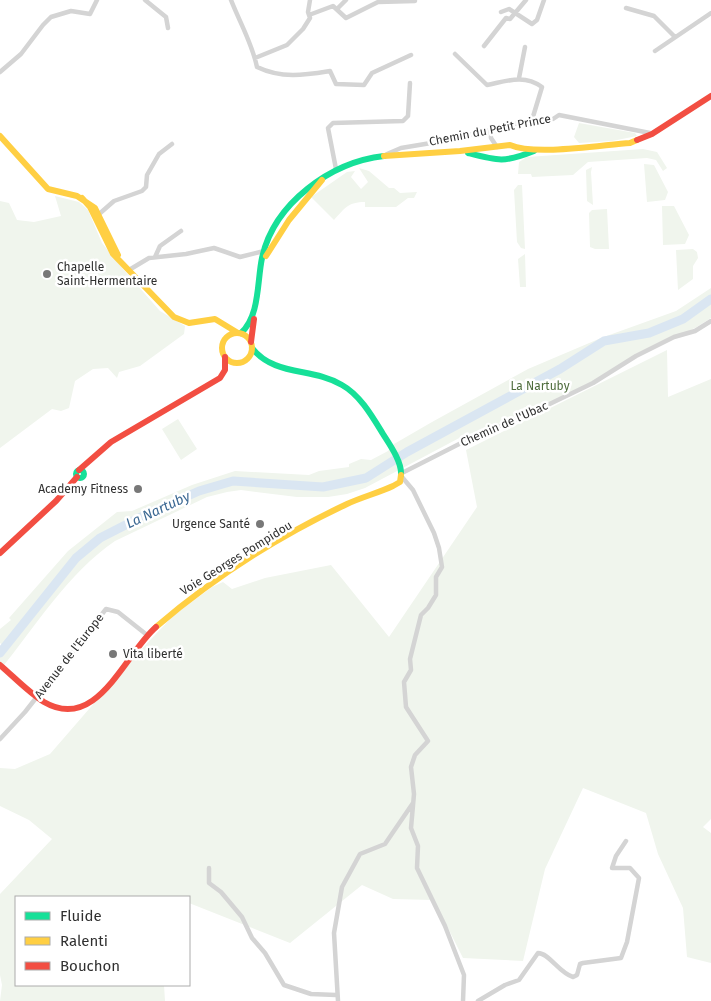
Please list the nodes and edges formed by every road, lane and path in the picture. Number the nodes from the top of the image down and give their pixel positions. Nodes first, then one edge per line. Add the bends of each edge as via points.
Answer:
1 (97, 0) edge
2 (145, 0) edge
3 (231, 0) edge
4 (310, 0) edge
5 (346, 0) edge
6 (526, 0) edge
7 (544, 0) edge
8 (415, 1) dead end
9 (626, 8) dead end
10 (336, 9) junction
11 (501, 12) dead end
12 (711, 13) edge
13 (516, 14) junction
14 (309, 15) junction
15 (168, 28) dead end
16 (675, 37) junction
17 (484, 46) dead end
18 (525, 47) dead end
19 (655, 51) dead end
20 (455, 54) dead end
21 (411, 55) dead end
22 (255, 58) junction
23 (0, 72) edge
24 (519, 78) junction
25 (410, 83) dead end
26 (711, 96) edge
27 (532, 120) junction
28 (490, 130) junction
29 (652, 134) junction
30 (0, 136) edge
31 (491, 138) junction
32 (172, 144) dead end
33 (486, 147) junction
34 (497, 147) junction
35 (506, 147) junction
36 (457, 152) junction
37 (517, 152) junction
38 (387, 154) junction
39 (484, 156) junction
40 (506, 158) junction
41 (336, 169) junction
42 (97, 216) junction
43 (284, 222) junction
44 (181, 231) dead end
45 (264, 251) junction
46 (155, 257) junction
47 (130, 270) junction
48 (259, 273) junction
49 (254, 310) junction
50 (711, 320) edge
51 (222, 322) junction
52 (239, 333) junction
53 (225, 339) junction
54 (252, 345) junction
55 (225, 356) junction
56 (261, 360) junction
57 (245, 361) junction
58 (402, 474) junction
59 (0, 553) edge
60 (147, 635) junction
61 (1, 666) edge
62 (38, 696) junction
63 (0, 739) edge
64 (413, 802) junction
65 (626, 841) dead end
66 (209, 868) dead end
67 (336, 995) junction
68 (338, 1001) edge
69 (463, 1001) edge
70 (478, 1001) edge

1 - 23 street via 90,14 71,11 51,17 21,54
2 - 15 street via 166,16
3 - 22 street
4 - 14 street
5 - 10 street
6 - 13 street
7 - 13 street via 532,24
8 - 10 street via 378,2 346,18
9 - 16 street via 654,16
10 - 14 street via 333,6
11 - 13 street via 506,8
12 - 16 street
13 - 17 street via 506,18
14 - 22 street via 293,40
16 - 19 street
18 - 24 street
20 - 24 street via 487,86
21 - 22 street via 372,73 364,85 336,84 330,71 289,76 265,71 257,67
24 - 27 street via 542,87
25 - 41 street via 408,116 403,121 330,125
26 - 29 main road
27 - 28 street, Chemin du Petit Prince
27 - 29 street, Chemin du Petit Prince via 553,119 559,115
28 - 31 street
28 - 38 street, Chemin du Petit Prince via 401,148
29 - 37 main road via 617,145
30 - 42 main road via 48,189 82,198
31 - 33 street
31 - 34 street
32 - 42 street via 159,154 142,191 121,197 104,207
33 - 34 main road
33 - 36 main road
33 - 39 main road
34 - 35 main road
35 - 37 main road via 512,145
35 - 40 main road
36 - 38 main road
36 - 39 main road
37 - 40 main road via 513,160
38 - 41 main road
39 - 40 main road
41 - 43 main road via 302,195
42 - 47 main road via 108,246
43 - 45 main road
43 - 48 main road
44 - 46 street via 160,246
45 - 46 street via 240,257 214,248
45 - 48 main road
46 - 47 street
47 - 51 main road via 162,306 182,322 215,319
48 - 49 main road
49 - 52 main road via 249,326
49 - 54 main road
50 - 58 street, Chemin de l'Ubac via 695,331 674,337 636,356 593,383 471,438
51 - 52 main road
51 - 53 main road
52 - 53 main road
52 - 54 main road
53 - 55 main road via 222,349
54 - 56 main road
54 - 57 main road via 250,356
55 - 57 main road via 235,363
55 - 59 main road via 225,370 220,378 122,432 97,453 50,507
56 - 57 main road
56 - 58 main road via 342,385 355,395 391,446
58 - 60 main road, Voie Georges Pompidou via 388,489 366,495 318,520 223,576 189,599
58 - 64 street via 434,533 442,567 436,577 436,595 420,615 410,659 411,670 404,682 406,707 428,741 415,755 411,767
60 - 62 main road, Voie Georges Pompidou via 101,694 83,708 62,710
60 - 62 street, Avenue de l'Europe via 118,612 106,610
61 - 62 main road, Voie Georges Pompidou
62 - 63 street, Avenue de l'Europe
64 - 67 street via 385,844 360,854 342,887 334,932
64 - 69 street via 411,828 418,846 417,868 464,975
65 - 70 street via 612,868 630,868 639,878 621,958 580,964 573,977 561,972 547,956 538,953 518,980
66 - 67 street via 209,883 242,917 252,938 265,952 284,984 311,994
67 - 68 street

